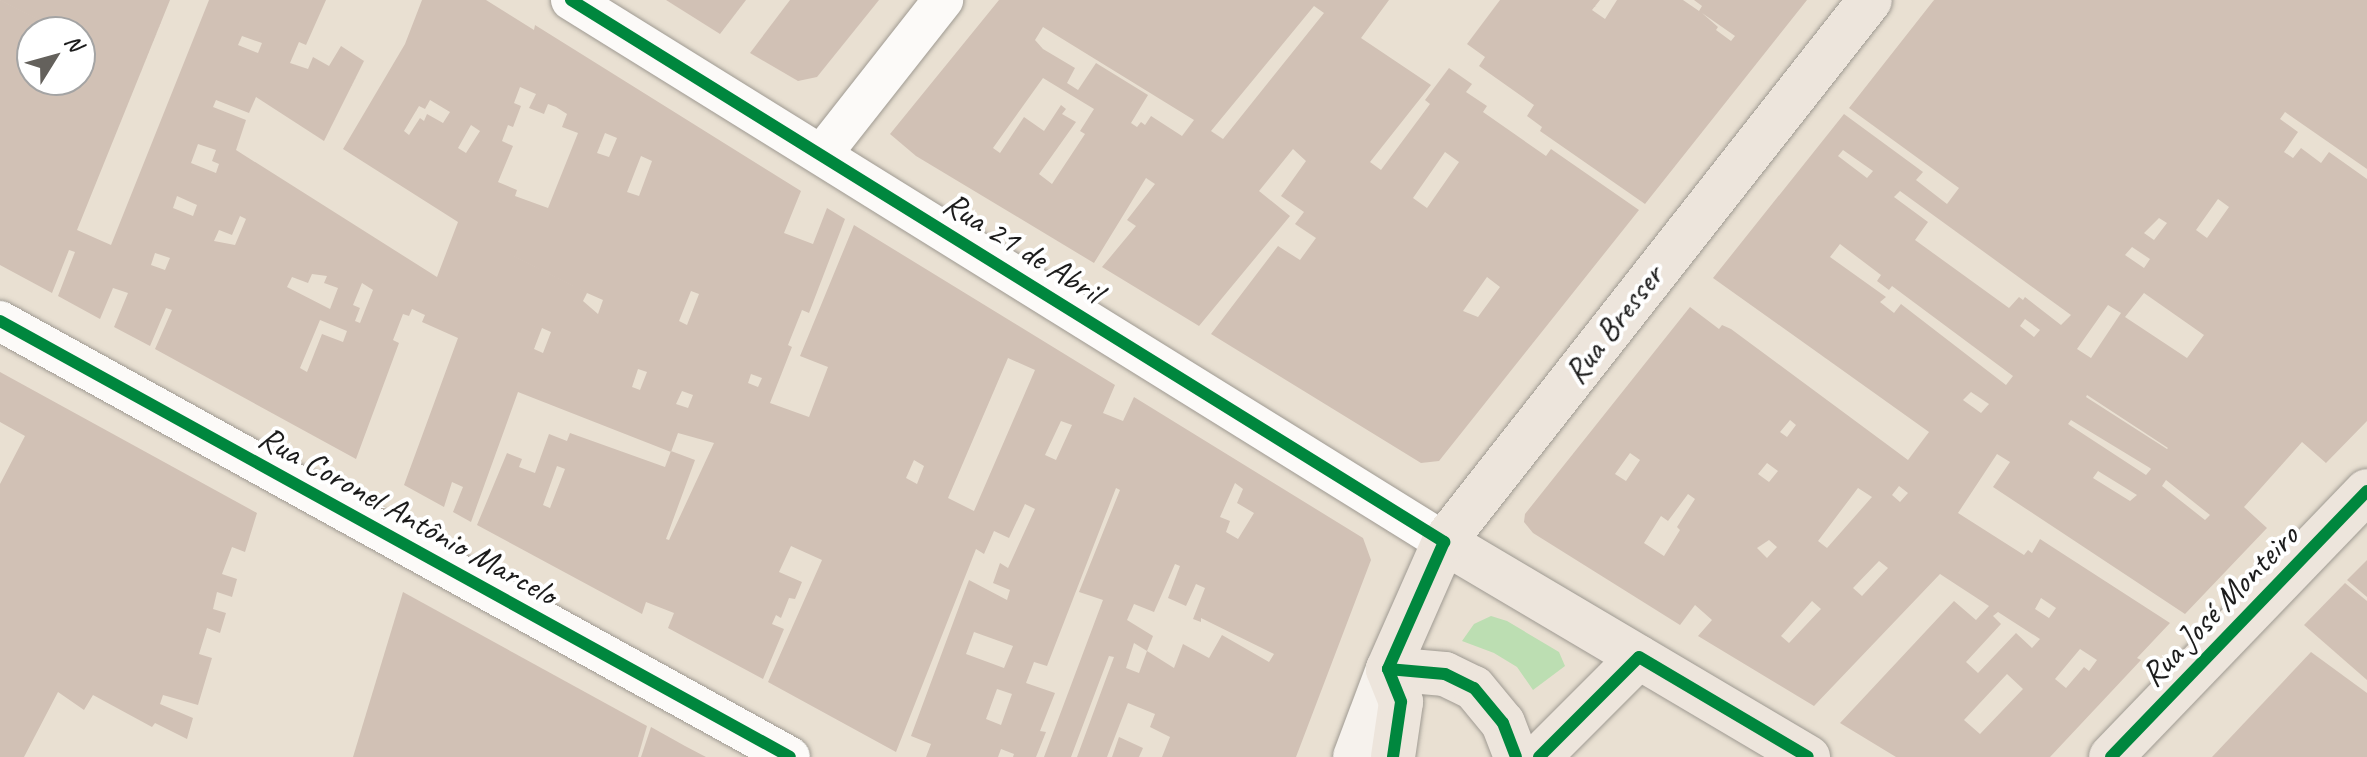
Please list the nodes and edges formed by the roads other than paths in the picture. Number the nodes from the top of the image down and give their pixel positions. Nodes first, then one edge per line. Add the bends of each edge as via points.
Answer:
1 (571, 0) edge
2 (943, 0) edge
3 (1870, 0) edge
4 (822, 154) junction
5 (0, 321) edge
6 (2367, 491) edge
7 (1444, 542) junction
8 (1639, 657) junction
9 (1388, 669) junction
10 (790, 757) edge
11 (1355, 757) edge
12 (1393, 757) edge
13 (1516, 757) edge
14 (1539, 757) edge
15 (1808, 757) edge
16 (2111, 757) edge

1 - 4 street, Rua 21 de Abril
2 - 4 street
3 - 7 main road, Rua Bresser
4 - 7 street, Rua 21 de Abril
5 - 10 street, Rua Coronel Antônio Marcelo
6 - 16 main road, Rua José Monteiro
7 - 8 main road, Rua 21 de Abril
7 - 9 main road, Rua Bresser
8 - 14 main road
8 - 15 main road, Rua 21 de Abril
9 - 11 street, Rua Bresser
9 - 12 main road via 1401,702
9 - 13 main road via 1445,674 1474,688 1503,723

